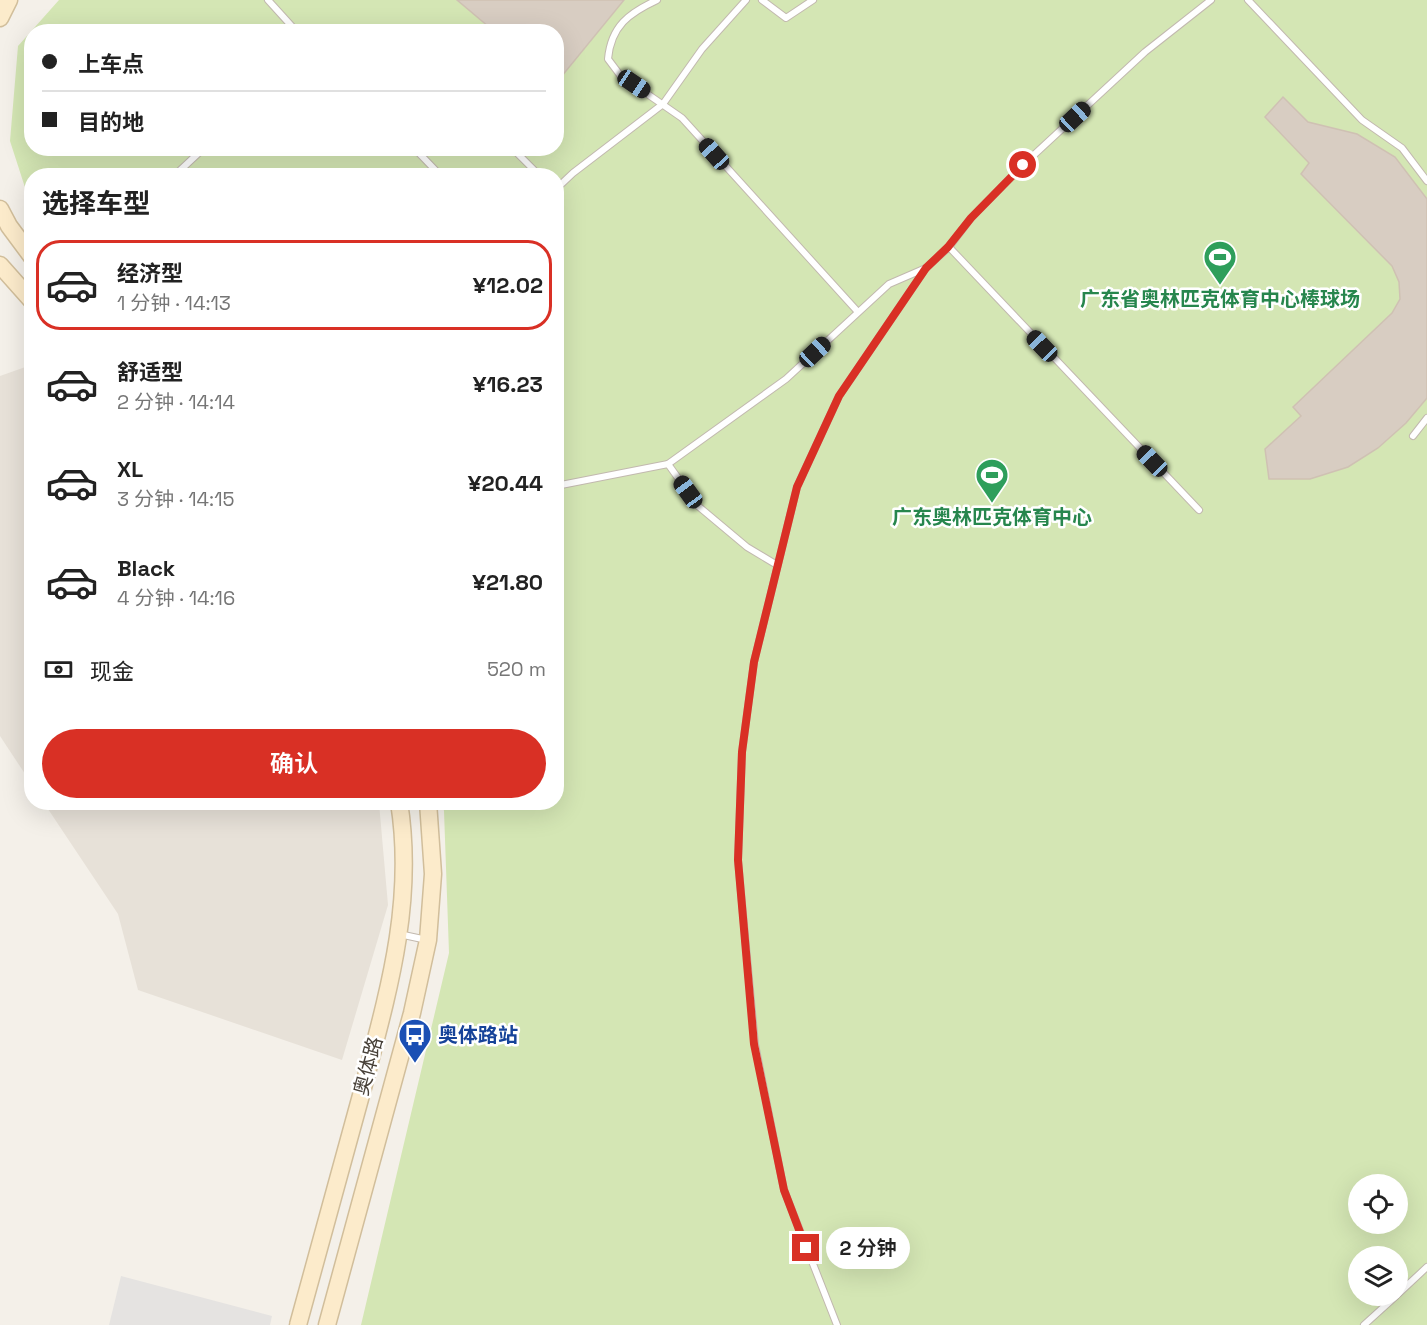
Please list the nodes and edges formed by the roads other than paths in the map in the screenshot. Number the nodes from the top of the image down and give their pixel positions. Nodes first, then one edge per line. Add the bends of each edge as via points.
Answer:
1 (9, 0) edge
2 (267, 0) edge
3 (657, 0) edge
4 (746, 0) edge
5 (762, 0) edge
6 (813, 0) edge
7 (1211, 0) edge
8 (1248, 0) edge
9 (0, 18) edge
10 (290, 24) edge
11 (663, 104) junction
12 (195, 156) edge
13 (422, 156) edge
14 (520, 156) edge
15 (183, 168) edge
16 (433, 168) edge
17 (532, 168) edge
18 (564, 181) edge
19 (1427, 181) edge
20 (0, 209) edge
21 (24, 246) edge
22 (948, 247) junction
23 (0, 265) edge
24 (926, 268) junction
25 (24, 292) edge
26 (858, 312) junction
27 (1427, 418) edge
28 (1413, 436) dead end
29 (668, 464) junction
30 (564, 484) edge
31 (1199, 510) dead end
32 (777, 565) junction
33 (400, 810) edge
34 (429, 810) edge
35 (399, 934) junction
36 (428, 940) junction
37 (1427, 1267) edge
38 (1408, 1285) edge
39 (1385, 1306) edge
40 (298, 1325) edge
41 (327, 1325) edge
42 (837, 1325) edge
43 (1364, 1325) edge

1 - 9 street
2 - 10 lane
3 - 11 lane via 638,9 615,31 608,58 620,75
4 - 11 lane via 702,49
5 - 6 lane via 786,18
7 - 22 lane via 1145,52 1023,165
8 - 19 lane via 1362,120 1402,148
11 - 18 lane
11 - 26 lane via 682,118
12 - 15 lane
13 - 16 lane
14 - 17 lane
20 - 21 street
22 - 24 lane
22 - 31 lane
23 - 25 street
24 - 26 lane via 889,284
24 - 32 lane via 839,396 797,487
26 - 29 lane via 786,379
27 - 28 lane
29 - 30 lane
29 - 32 lane via 698,506 747,547
32 - 42 lane via 754,662 746,718 738,860 754,1044 784,1190
33 - 35 street, 奥体路 via 405,846
34 - 36 street, 奥体路 via 433,874
35 - 36 lane
35 - 40 street, 奥体路 via 372,1052
36 - 41 street, 奥体路
37 - 38 lane
39 - 43 lane

